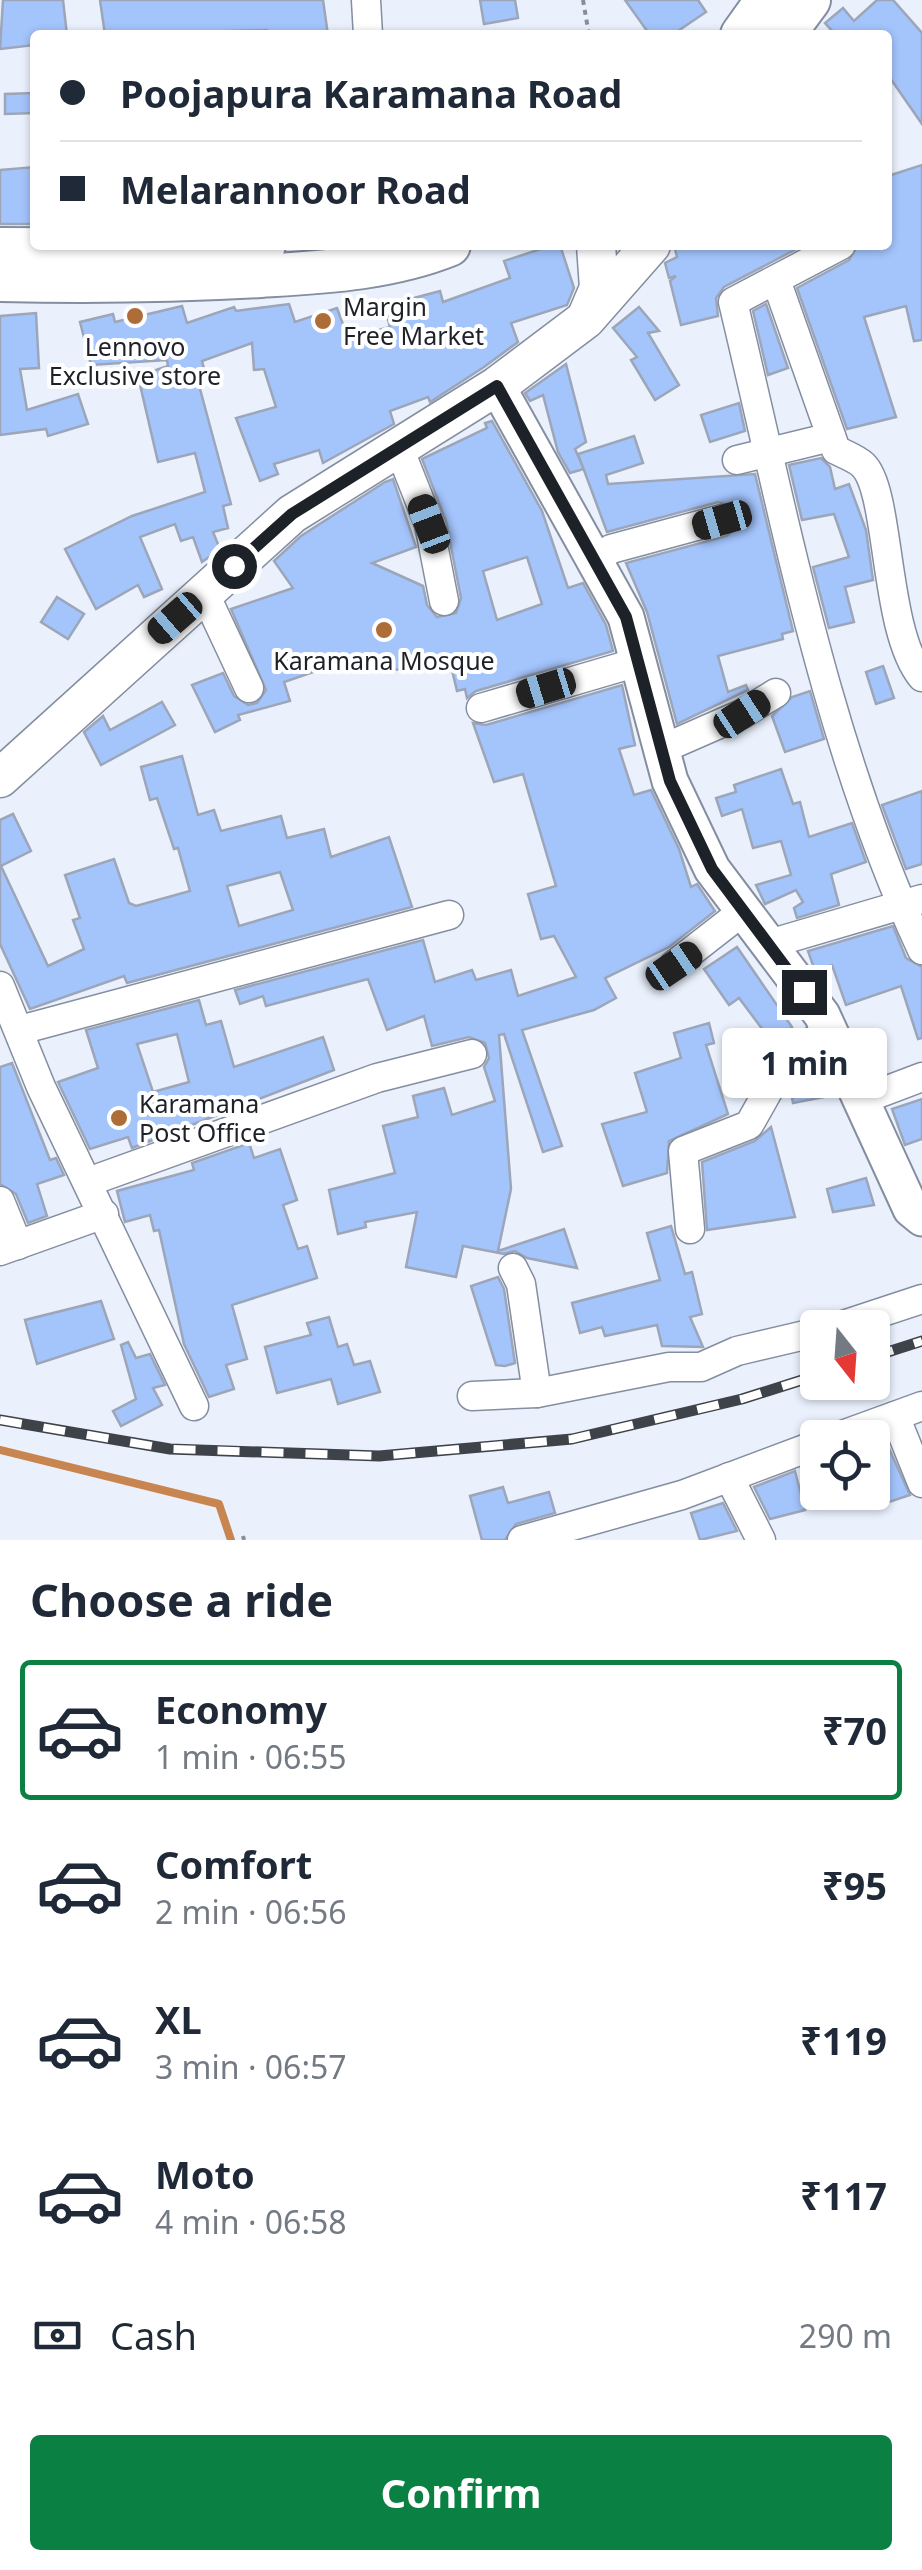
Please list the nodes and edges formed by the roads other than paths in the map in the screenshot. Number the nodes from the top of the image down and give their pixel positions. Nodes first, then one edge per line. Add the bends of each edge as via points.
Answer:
1 (366, 0) edge
2 (767, 0) edge
3 (809, 0) edge
4 (368, 30) edge
5 (746, 30) edge
6 (787, 30) edge
7 (0, 248) edge
8 (30, 248) edge
9 (437, 250) edge
10 (596, 250) edge
11 (631, 250) edge
12 (647, 250) edge
13 (832, 250) edge
14 (0, 280) edge
15 (776, 280) junction
16 (612, 292) junction
17 (586, 318) junction
18 (497, 386) junction
19 (831, 437) junction
20 (399, 448) junction
21 (769, 454) junction
22 (737, 460) dead end
23 (722, 520) dead end
24 (594, 561) junction
25 (204, 592) junction
26 (444, 600) dead end
27 (638, 662) junction
28 (922, 677) edge
29 (249, 688) dead end
30 (776, 693) dead end
31 (482, 708) dead end
32 (662, 750) junction
33 (0, 778) edge
34 (912, 902) edge
35 (742, 912) junction
36 (449, 916) dead end
37 (769, 944) junction
38 (922, 950) edge
39 (674, 966) dead end
40 (0, 986) edge
41 (20, 1030) junction
42 (831, 1031) junction
43 (472, 1054) dead end
44 (922, 1077) edge
45 (864, 1099) junction
46 (88, 1182) junction
47 (0, 1201) edge
48 (104, 1214) junction
49 (922, 1218) edge
50 (690, 1228) dead end
51 (9, 1248) edge
52 (513, 1268) dead end
53 (922, 1299) edge
54 (889, 1310) edge
55 (800, 1336) edge
56 (536, 1393) junction
57 (472, 1396) dead end
58 (194, 1406) dead end
59 (909, 1411) edge
60 (884, 1420) edge
61 (800, 1451) edge
62 (729, 1477) junction
63 (922, 1483) edge
64 (605, 1530) edge
65 (522, 1540) edge
66 (762, 1540) edge

1 - 4 street
2 - 5 main road
3 - 6 main road
7 - 8 main road
9 - 14 main road via 337,271 194,280
10 - 17 main road via 599,288
11 - 16 main road
12 - 16 main road
13 - 15 street
15 - 19 street
15 - 21 street via 733,302
16 - 17 main road
17 - 18 main road
18 - 20 main road
18 - 24 street
19 - 21 street
19 - 28 street via 836,450 865,466 875,491 893,597 908,654
20 - 25 main road via 292,514
20 - 26 street via 429,524
21 - 22 street
21 - 34 street via 844,741
23 - 24 street via 611,550
24 - 27 street via 626,617
25 - 29 street
25 - 33 main road
27 - 31 street
27 - 32 street
30 - 32 street
32 - 35 street via 712,869
34 - 37 street
34 - 38 street
35 - 37 street
35 - 39 street
36 - 41 street
37 - 42 street
40 - 41 street
41 - 46 street
42 - 45 street
42 - 50 street via 789,1054 749,1125 683,1151
43 - 46 street via 377,1078
44 - 45 street
45 - 49 street via 911,1209
46 - 48 street
47 - 51 street
48 - 51 street
48 - 58 street
52 - 56 street
53 - 54 street
55 - 56 street via 702,1367 668,1367
56 - 57 street
59 - 60 street
59 - 63 street
61 - 62 street
62 - 64 street
62 - 66 street
64 - 65 street

